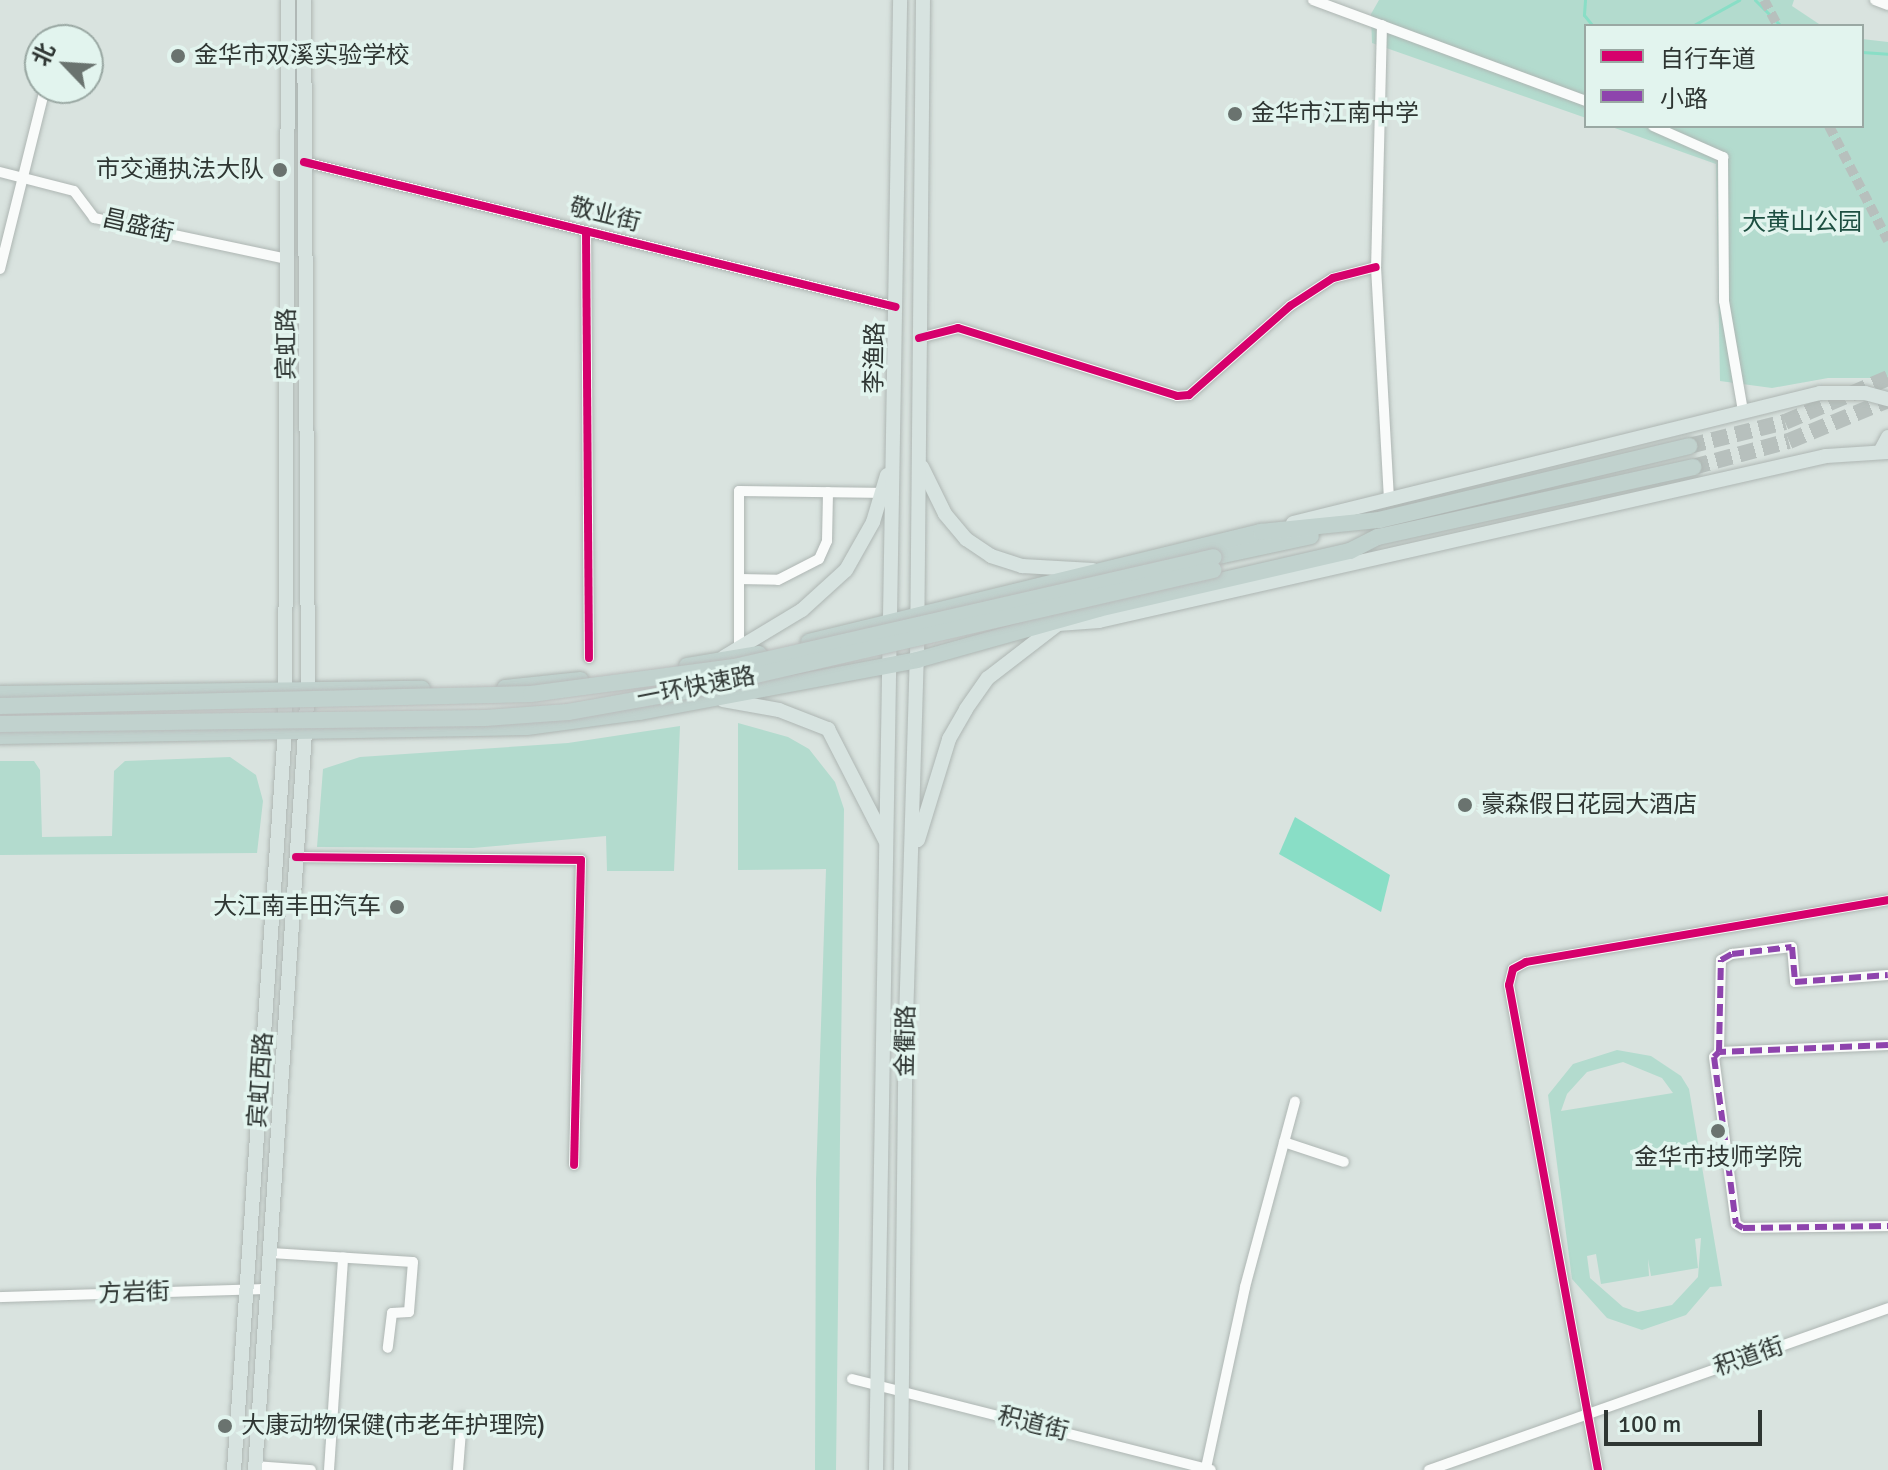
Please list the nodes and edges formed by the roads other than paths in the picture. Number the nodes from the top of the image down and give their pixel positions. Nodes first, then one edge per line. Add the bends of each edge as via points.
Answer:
1 (288, 0) edge
2 (304, 0) edge
3 (900, 0) edge
4 (923, 0) edge
5 (1313, 0) edge
6 (1875, 0) edge
7 (1888, 5) edge
8 (1382, 25) junction
9 (1584, 100) edge
10 (41, 104) edge
11 (1658, 128) edge
12 (304, 162) junction
13 (0, 172) edge
14 (23, 178) junction
15 (586, 231) junction
16 (287, 259) junction
17 (1376, 267) junction
18 (0, 269) edge
19 (896, 307) junction
20 (919, 338) junction
21 (1888, 399) edge
22 (1743, 411) junction
23 (1888, 437) edge
24 (1689, 446) tunnel mouth
25 (1884, 452) edge
26 (919, 461) junction
27 (1693, 467) tunnel mouth
28 (828, 492) junction
29 (887, 493) junction
30 (1389, 496) junction
31 (1378, 529) junction
32 (1261, 532) junction
33 (1214, 563) junction
34 (1109, 570) junction
35 (739, 579) junction
36 (918, 613) junction
37 (890, 621) junction
38 (1058, 624) junction
39 (739, 649) junction
40 (589, 658) dead end
41 (917, 660) junction
42 (719, 661) junction
43 (889, 665) junction
44 (287, 689) junction
45 (308, 689) junction
46 (0, 694) edge
47 (703, 701) junction
48 (0, 706) edge
49 (0, 724) edge
50 (285, 729) junction
51 (305, 729) junction
52 (0, 736) edge
53 (886, 843) junction
54 (296, 857) junction
55 (912, 863) junction
56 (1888, 900) edge
57 (1888, 975) edge
58 (1888, 1045) edge
59 (1719, 1052) junction
60 (1295, 1102) dead end
61 (1284, 1142) junction
62 (1344, 1162) dead end
63 (574, 1165) dead end
64 (1888, 1226) edge
65 (271, 1253) junction
66 (343, 1257) junction
67 (269, 1289) junction
68 (247, 1290) junction
69 (0, 1297) edge
70 (1888, 1308) edge
71 (388, 1348) dead end
72 (852, 1379) dead end
73 (877, 1385) junction
74 (903, 1390) junction
75 (1584, 1415) junction
76 (462, 1418) dead end
77 (256, 1468) edge
78 (1209, 1469) edge
79 (234, 1470) edge
80 (311, 1470) edge
81 (329, 1470) edge
82 (458, 1470) edge
83 (876, 1470) edge
84 (901, 1470) edge
85 (1429, 1470) edge
86 (1598, 1470) edge

1 - 16 main road, 宾虹路
2 - 12 main road, 宾虹路
3 - 19 main road, 李渔路
4 - 20 main road, 李渔路
5 - 8 street
6 - 7 street
8 - 9 street
8 - 17 street
10 - 14 street
11 - 22 street via 1723,157 1724,301
12 - 15 street, 敬业街
12 - 45 main road, 宾虹路
13 - 14 street, 昌盛街
14 - 16 street, 昌盛街 via 74,191 94,218
14 - 18 street
15 - 19 street, 敬业街
15 - 40 street
16 - 44 main road, 宾虹路
17 - 20 street via 1333,278 1290,306 1189,395 1177,396 958,328
17 - 30 street
19 - 29 main road, 李渔路 via 893,455
20 - 26 main road, 李渔路
21 - 22 main road via 1820,393
22 - 30 main road
23 - 25 main road
24 - 31 highway
25 - 38 main road via 1826,456 1099,621
26 - 34 main road via 945,514 966,539 991,556 1022,566
26 - 36 main road, 李渔路
27 - 31 highway
28 - 29 street
28 - 35 street via 827,541 819,559 778,580
28 - 35 street via 739,491
29 - 37 main road, 李渔路
29 - 39 main road via 846,570 802,610
30 - 32 main road
31 - 32 highway
31 - 33 highway, 一环快速路
31 - 38 highway via 1350,551 1098,609
32 - 34 highway
33 - 48 highway, 一环快速路, bridge via 734,667 531,694
33 - 49 highway, 一环快速路, bridge via 707,687 568,712 485,718
34 - 36 highway
35 - 39 street
36 - 37 highway
36 - 41 main road, 金衢路
37 - 42 highway
37 - 43 main road, 金衢路
38 - 41 highway
38 - 55 main road via 988,678 966,709 949,739
39 - 42 main road
41 - 43 highway
41 - 55 main road, 金衢路
42 - 45 highway via 499,689
43 - 47 highway
43 - 53 main road, 金衢路
44 - 45 highway
44 - 46 highway
44 - 50 main road, 宾虹西路
45 - 51 main road, 宾虹西路
47 - 51 highway via 527,727
47 - 53 main road via 749,703 828,729
50 - 51 highway
50 - 52 highway
50 - 68 main road, 宾虹西路
51 - 54 main road, 宾虹西路
53 - 73 main road, 金衢路
54 - 63 street via 581,860
54 - 65 main road, 宾虹西路
55 - 74 main road, 金衢路
56 - 75 street via 1526,962 1513,969 1509,985
57 - 59 street via 1795,982 1792,947 1732,954 1721,960
58 - 59 street
59 - 64 street via 1714,1057 1736,1224
60 - 61 street
61 - 62 street
61 - 78 street
65 - 66 street
65 - 67 main road, 宾虹西路
66 - 71 street via 413,1262 409,1312 392,1313
66 - 81 street
67 - 68 street, 方岩街
67 - 77 main road, 宾虹西路
68 - 69 street, 方岩街
68 - 79 main road, 宾虹西路
70 - 75 street, 积道街
72 - 73 street, 积道街
73 - 74 street, 积道街
73 - 83 main road, 金衢路
74 - 78 street, 积道街
74 - 84 main road, 金衢路
75 - 85 street, 积道街
75 - 86 street
76 - 82 street
77 - 80 street

